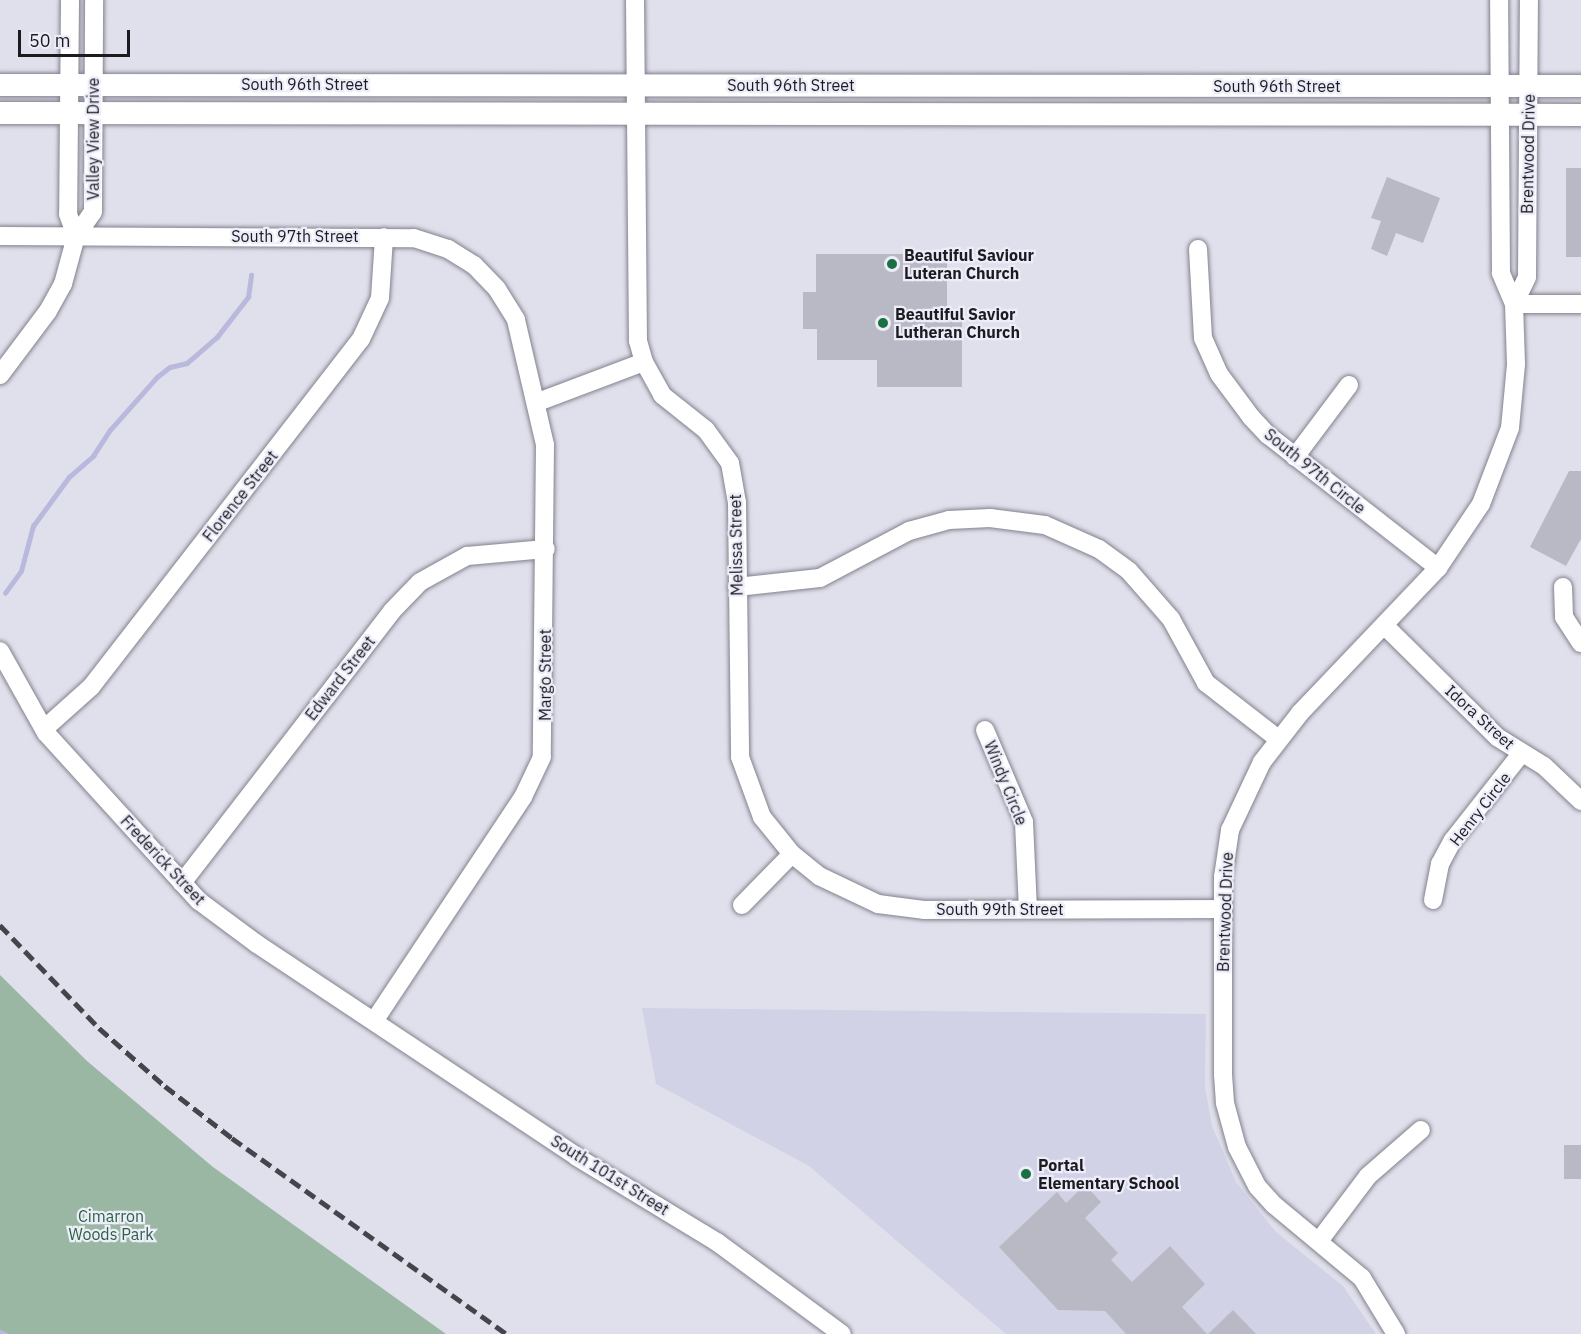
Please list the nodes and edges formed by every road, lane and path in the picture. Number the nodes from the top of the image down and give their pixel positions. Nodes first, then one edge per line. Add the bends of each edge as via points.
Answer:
1 (70, 0) edge
2 (94, 0) edge
3 (635, 0) edge
4 (1499, 0) edge
5 (1529, 0) edge
6 (0, 84) edge
7 (69, 84) junction
8 (94, 84) junction
9 (636, 84) junction
10 (1498, 86) junction
11 (1530, 86) junction
12 (1581, 86) edge
13 (636, 112) junction
14 (0, 113) edge
15 (69, 113) junction
16 (94, 113) junction
17 (1499, 115) junction
18 (1529, 115) junction
19 (1581, 115) edge
20 (0, 236) edge
21 (76, 236) junction
22 (384, 237) junction
23 (1198, 249) dead end
24 (497, 289) joint
25 (1514, 304) junction
26 (1581, 304) edge
27 (644, 362) junction
28 (0, 375) edge
29 (1349, 385) dead end
30 (538, 402) junction
31 (1295, 456) junction
32 (546, 549) junction
33 (1438, 568) junction
34 (737, 587) junction
35 (1563, 587) dead end
36 (1385, 626) junction
37 (1581, 643) edge
38 (0, 651) edge
39 (44, 729) junction
40 (984, 730) dead end
41 (1277, 738) junction
42 (1521, 754) junction
43 (1581, 801) edge
44 (792, 854) junction
45 (182, 883) junction
46 (1433, 900) dead end
47 (742, 905) dead end
48 (1028, 909) junction
49 (1222, 909) junction
50 (374, 1021) junction
51 (1421, 1130) dead end
52 (1319, 1241) junction
53 (842, 1334) edge
54 (1396, 1334) edge

1 - 7 street, Valley View Drive
2 - 8 street, Valley View Drive
3 - 9 street, Melissa Street
4 - 10 street, Brentwood Drive
5 - 11 street, Brentwood Drive
6 - 7 main road, South 96th Street
7 - 8 main road, South 96th Street
7 - 15 street, Valley View Drive
8 - 9 main road, South 96th Street
8 - 16 street, Valley View Drive
9 - 10 main road, South 96th Street
9 - 13 street, Melissa Street
10 - 11 main road, South 96th Street
10 - 17 street, Brentwood Drive
11 - 12 main road, South 96th Street
11 - 18 street, Brentwood Drive
13 - 16 main road, South 96th Street
13 - 17 main road, South 96th Street
13 - 27 street, Melissa Street via 635,312
14 - 15 main road, South 96th Street
15 - 16 main road, South 96th Street
15 - 21 street, Valley View Drive via 68,214
16 - 21 street, Valley View Drive via 93,212
17 - 18 main road, South 96th Street
17 - 25 street, Brentwood Drive via 1501,273
18 - 19 main road, South 96th Street
18 - 25 street, Brentwood Drive via 1527,277
20 - 21 street
21 - 22 street, South 97th Street
21 - 28 street, Valley View Drive via 72,260 58,293
22 - 24 street, South 97th Street via 414,238 448,249 474,265
22 - 39 street, Florence Street via 380,298 361,339 91,687
23 - 31 street, South 97th Circle via 1199,314 1209,355 1251,417
24 - 30 street, Margo Street via 516,320
25 - 26 street
25 - 33 street, Brentwood Drive via 1515,392 1510,428 1481,504
27 - 30 street
27 - 34 street, Melissa Street via 662,395 706,430 730,464 737,502
29 - 31 street
30 - 32 street, Margo Street via 546,453
31 - 33 street, South 97th Circle
32 - 45 street, Edward Street via 467,555 420,582 392,611
32 - 50 street, Margo Street via 544,737 537,771
33 - 36 street, Brentwood Drive
34 - 41 street via 820,578 909,531 949,520 990,518 1045,525 1099,549 1129,571 1171,619 1206,683
34 - 44 street, Melissa Street via 740,757 762,817
35 - 37 street via 1563,617
36 - 41 street, Brentwood Drive
36 - 42 street, Idora Street via 1471,712
38 - 39 street, Frederick Street
39 - 45 street, Frederick Street
40 - 48 street, Windy Circle via 1024,822
41 - 49 street, Brentwood Drive via 1248,786 1230,830
42 - 43 street, Idora Street via 1544,766
42 - 46 street, Henry Circle via 1453,840 1440,864
44 - 47 street
44 - 48 street, South 99th Street via 838,888 878,904 924,910
45 - 50 street, Frederick Street via 226,923
48 - 49 street, South 99th Street
49 - 52 street, Brentwood Drive via 1223,1075 1230,1127 1257,1186
50 - 53 street, South 101st Street via 577,1156 717,1242
51 - 52 street via 1368,1176
52 - 54 street, Brentwood Drive via 1362,1278

